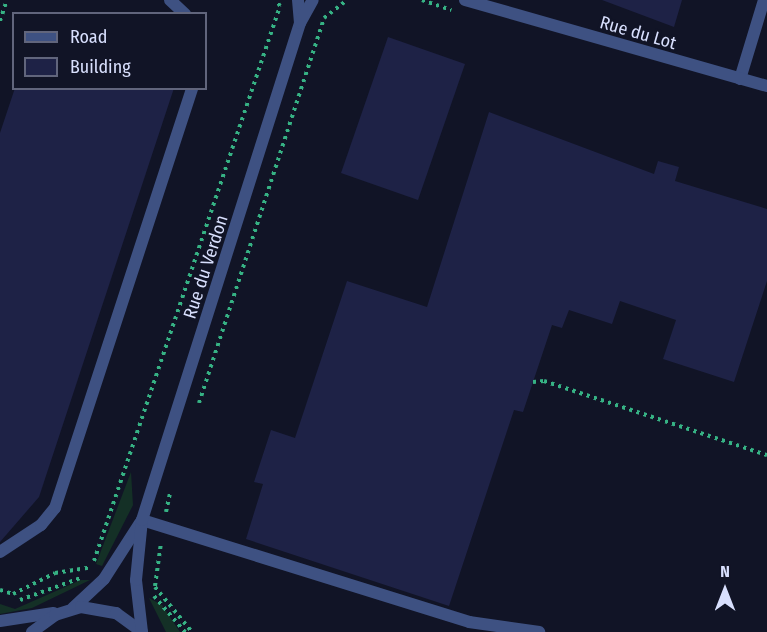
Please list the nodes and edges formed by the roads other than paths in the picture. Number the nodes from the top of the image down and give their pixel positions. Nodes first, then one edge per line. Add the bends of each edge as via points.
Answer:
1 (170, 0) edge
2 (298, 0) edge
3 (313, 0) edge
4 (465, 0) edge
5 (764, 0) edge
6 (183, 12) edge
7 (300, 23) junction
8 (740, 79) junction
9 (767, 86) edge
10 (191, 90) edge
11 (142, 520) junction
12 (0, 552) edge
13 (68, 610) junction
14 (0, 621) edge
15 (32, 632) edge
16 (142, 632) edge
17 (539, 632) edge

1 - 6 street
2 - 7 street
3 - 7 street
4 - 8 street, Rue du Lot
5 - 8 street
7 - 11 street, Rue du Verdon
8 - 9 street, Rue du Lot
10 - 12 street via 55,508 41,525
11 - 13 street, Rue du Verdon via 96,588
11 - 16 street, Rue du Verdon via 137,589
11 - 17 street via 469,622
13 - 14 street
13 - 15 street, Rue du Verdon
13 - 16 street via 108,610

